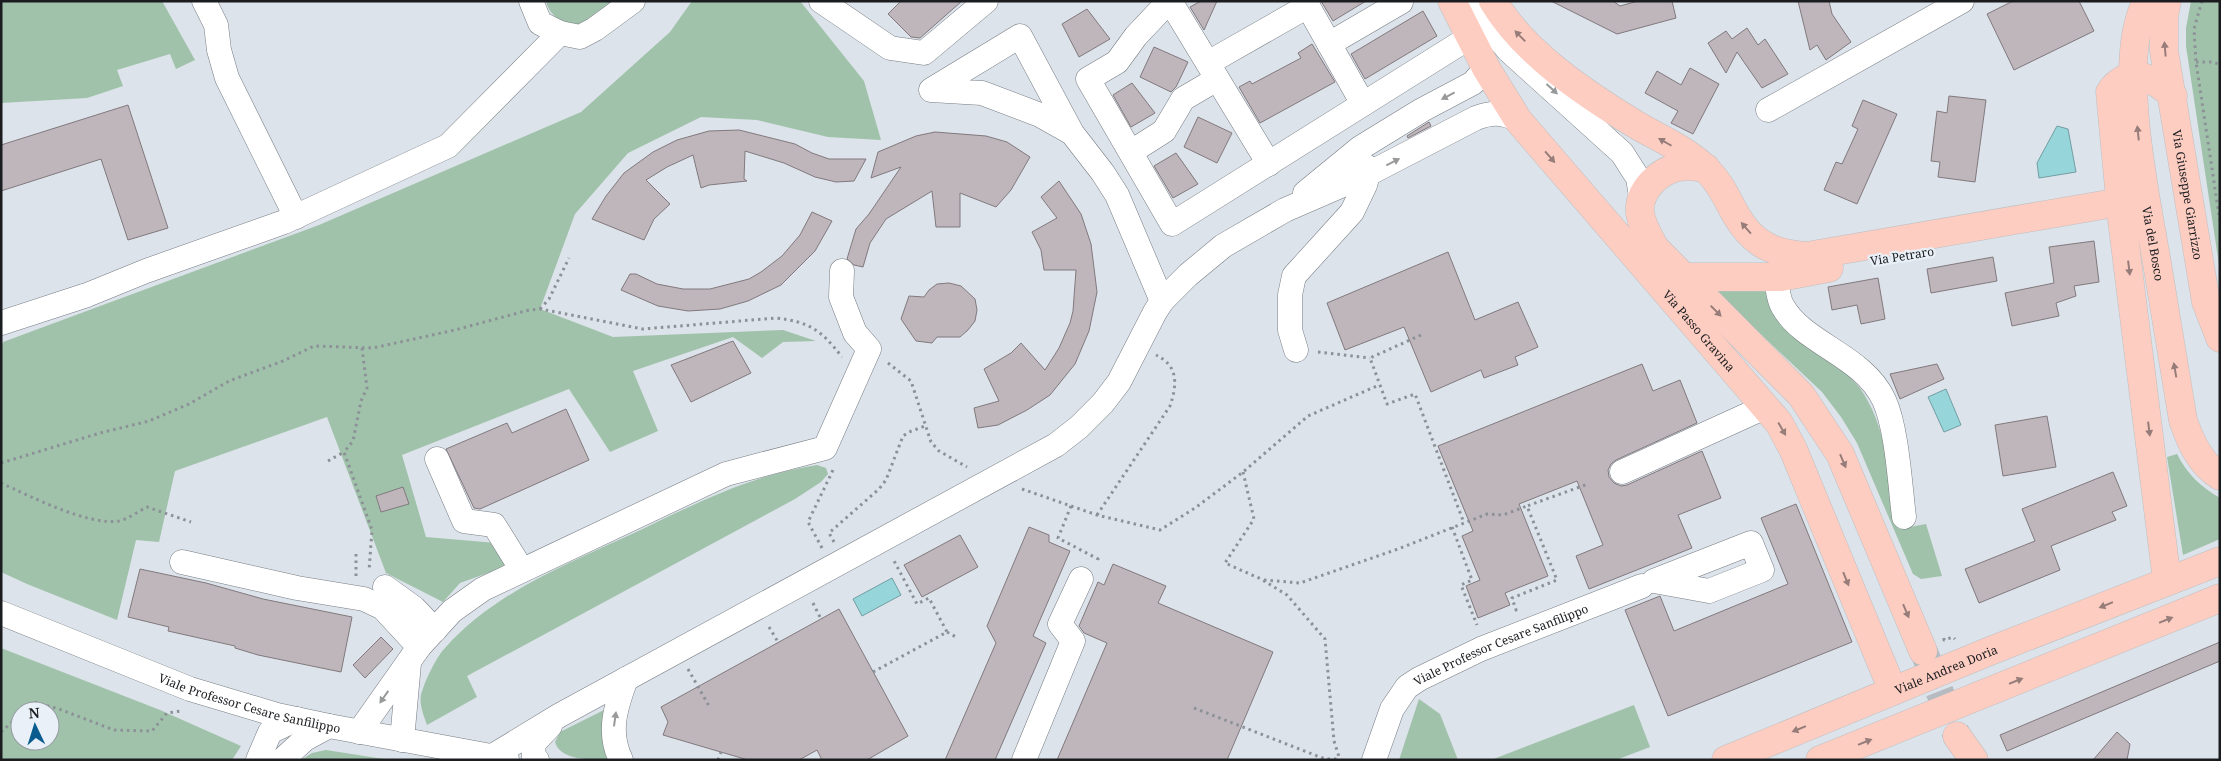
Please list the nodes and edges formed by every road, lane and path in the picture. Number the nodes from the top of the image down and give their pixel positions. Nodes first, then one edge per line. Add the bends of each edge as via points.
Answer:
1 (204, 1) edge
2 (531, 1) edge
3 (633, 1) edge
4 (821, 1) edge
5 (986, 1) edge
6 (1169, 1) edge
7 (1452, 1) edge
8 (1473, 1) edge
9 (1493, 1) edge
10 (1962, 1) edge
11 (2147, 1) edge
12 (2167, 1) edge
13 (2202, 1) edge
14 (1401, 2) edge
15 (1306, 4) edge
16 (560, 33) junction
17 (1470, 37) junction
18 (1329, 44) junction
19 (2196, 62) junction
20 (2220, 65) edge
21 (1486, 68) junction
22 (1212, 71) junction
23 (2133, 77) junction
24 (2173, 96) junction
25 (1363, 104) junction
26 (1768, 110) dead end
27 (1518, 120) junction
28 (1072, 133) junction
29 (1360, 148) junction
30 (1130, 152) junction
31 (1268, 164) junction
32 (1706, 168) junction
33 (1368, 174) junction
34 (2142, 175) junction
35 (1641, 196) junction
36 (1592, 205) junction
37 (1285, 210) junction
38 (2124, 210) junction
39 (296, 217) junction
40 (2220, 222) edge
41 (2152, 234) junction
42 (569, 258) dead end
43 (1783, 266) junction
44 (842, 271) dead end
45 (1682, 277) junction
46 (1162, 301) junction
47 (540, 309) junction
48 (1, 322) edge
49 (1421, 335) dead end
50 (2220, 338) edge
51 (362, 348) junction
52 (869, 348) junction
53 (1296, 350) joint
54 (1150, 353) dead end
55 (1370, 358) junction
56 (857, 375) junction
57 (1379, 385) junction
58 (1765, 407) junction
59 (925, 426) junction
60 (825, 448) junction
61 (344, 452) junction
62 (437, 459) dead end
63 (328, 461) dead end
64 (1, 463) edge
65 (971, 470) dead end
66 (1243, 472) junction
67 (1622, 472) dead end
68 (2220, 476) edge
69 (1, 482) edge
70 (1588, 484) dead end
71 (1018, 488) dead end
72 (1071, 506) junction
73 (1528, 506) junction
74 (1097, 515) junction
75 (1904, 517) dead end
76 (191, 522) dead end
77 (1464, 523) junction
78 (1452, 527) junction
79 (835, 544) dead end
80 (824, 550) dead end
81 (356, 551) dead end
82 (2220, 561) edge
83 (182, 562) dead end
84 (896, 566) dead end
85 (522, 570) junction
86 (356, 579) dead end
87 (1081, 579) joint
88 (1262, 580) junction
89 (2168, 581) junction
90 (1648, 583) dead end
91 (385, 587) joint
92 (809, 596) dead end
93 (2220, 598) edge
94 (1516, 610) dead end
95 (1, 613) edge
96 (821, 619) dead end
97 (765, 620) dead end
98 (1477, 625) dead end
99 (947, 632) junction
100 (958, 638) dead end
101 (778, 642) dead end
102 (421, 646) junction
103 (1923, 651) tunnel mouth
104 (685, 664) dead end
105 (873, 672) dead end
106 (626, 679) junction
107 (1893, 691) junction
108 (709, 706) dead end
109 (1194, 708) dead end
110 (60, 709) edge
111 (184, 710) dead end
112 (560, 715) junction
113 (297, 719) junction
114 (329, 726) junction
115 (359, 732) junction
116 (1957, 736) tunnel mouth
117 (402, 740) junction
118 (721, 752) dead end
119 (500, 758) edge
120 (1340, 759) edge
121 (258, 760) edge
122 (282, 760) edge
123 (537, 760) edge
124 (622, 760) edge
125 (718, 760) edge
126 (1024, 760) edge
127 (1374, 760) edge
128 (1726, 760) edge
129 (1820, 760) edge
130 (1974, 760) edge

1 - 39 street via 216,25 227,78
2 - 16 street via 540,23
3 - 16 street via 580,37
4 - 5 street via 890,48 924,53
6 - 22 street
6 - 30 street via 1117,62 1088,78
7 - 17 main road, Via Passo Gravina
8 -> 35 street via 1480,16 1508,50 1622,152 1638,178
32 -> 9 main road via 1547,63 1511,27
10 - 26 street
11 - 23 main road, Via del Bosco via 2134,48
24 -> 12 main road via 2164,51
13 - 19 path via 2194,29
14 - 18 street
15 - 18 street
15 - 22 street
16 - 39 street via 448,146
17 - 21 main road, Via Passo Gravina
17 - 25 street
18 - 25 street
19 - 20 path
19 - 40 path
21 - 27 main road, Via Passo Gravina
21 -> 29 street via 1473,83 1410,116
22 - 30 street via 1182,99 1164,131
22 - 31 street
23 - 24 main road via 2147,77 2161,84
34 -> 23 main road, Via del Bosco
23 - 38 main road via 2116,83 2110,92
24 - 50 main road, Via Giuseppe Giarrizzo via 2206,302
25 - 31 street
33 -> 27 street via 1490,113 1505,114
27 -> 36 main road, Via Passo Gravina
28 - 28 street via 1020,36 931,90 982,93 1040,115
28 - 46 street via 1117,195
29 - 33 street
29 - 37 street
30 - 31 street via 1172,224
32 - 35 main road via 1677,167 1649,184
43 -> 32 main road via 1737,217 1719,182
33 - 37 street
33 - 53 street via 1352,212 1294,276 1290,295 1290,330
34 - 38 main road
34 - 41 main road, Via del Bosco
35 - 45 main road via 1643,225 1655,248
36 - 45 main road
36 - 58 main road, Via Passo Gravina
37 - 46 street via 1223,246
38 - 41 main road
38 - 43 main road, Via Petraro
38 -> 89 main road
39 - 48 street via 88,295
68 -> 41 main road, Via del Bosco via 2198,452 2183,420
42 - 47 path
43 - 45 main road, Via Petraro
43 - 75 street via 1776,285 1783,307 1798,324 1868,377 1884,400 1895,445
44 - 52 street via 841,297 855,333
45 -> 103 main road, Via Passo Gravina via 1801,396 1823,426 1840,454
46 - 106 street via 1119,382 1080,427 1056,445
47 - 51 path
47 - 56 path via 643,329 776,318 798,321 808,324 832,344
49 - 55 path
51 - 61 path via 367,388 353,441
51 - 64 path via 314,346 229,381 189,404 149,421
52 - 56 street
52 - 59 path via 911,381
53 - 55 path
54 - 74 path via 1166,360 1174,372 1176,389 1170,406
55 - 57 path
56 - 60 street
57 - 66 path via 1308,416
57 - 77 path via 1387,404 1415,394
58 - 67 street
58 -> 107 main road, Via Passo Gravina via 1794,449
59 - 65 path via 939,452
59 - 79 path via 903,436 886,480 829,533
60 - 80 path via 835,457 835,465 808,522
60 - 85 street via 726,474
61 - 63 path
61 - 91 path via 372,530 368,571
62 - 85 street via 464,521 494,525
66 - 74 path via 1160,530
66 - 88 path via 1254,519 1225,562
69 - 76 path via 91,519 120,521 147,507
70 - 73 path
71 - 72 path
72 - 74 path
72 - 87 path via 1058,538 1098,559
73 - 77 path via 1503,515 1487,514
73 - 94 path via 1557,580 1512,598
77 - 78 path
78 - 88 path via 1300,582
78 - 98 path via 1472,580 1461,585
81 - 86 path
82 - 89 main road, Viale Andrea Doria
83 - 102 street via 297,588 364,599 383,608
84 - 99 path via 917,604 929,598
85 - 102 street via 483,589 452,611
87 - 126 street via 1060,624 1073,641
88 - 120 path via 1287,595 1325,639 1334,741
89 -> 107 main road, Viale Andrea Doria
90 - 127 street, Viale Professor Cesare Sanfilippo via 1481,650 1419,679 1407,688 1392,709
91 - 102 street via 414,608
92 - 96 path
129 -> 93 main road
95 - 113 street, Viale Professor Cesare Sanfilippo via 190,689
97 - 101 path
99 - 100 path
99 - 105 path
102 -> 115 street
102 - 117 street
104 - 108 path
106 - 112 street
124 -> 106 street via 614,739 614,721
107 -> 128 main road, Viale Andrea Doria
109 - 120 path via 1325,760
110 - 111 path via 114,730 152,731 168,713
112 - 119 street
112 - 123 street via 533,744
113 - 114 street, Viale Professor Cesare Sanfilippo
113 - 121 street via 270,732
114 - 115 street, Viale Professor Cesare Sanfilippo
114 - 122 street via 305,739
115 - 117 street, Viale Professor Cesare Sanfilippo
116 - 130 main road
117 - 119 street, Viale Professor Cesare Sanfilippo
118 - 125 path

